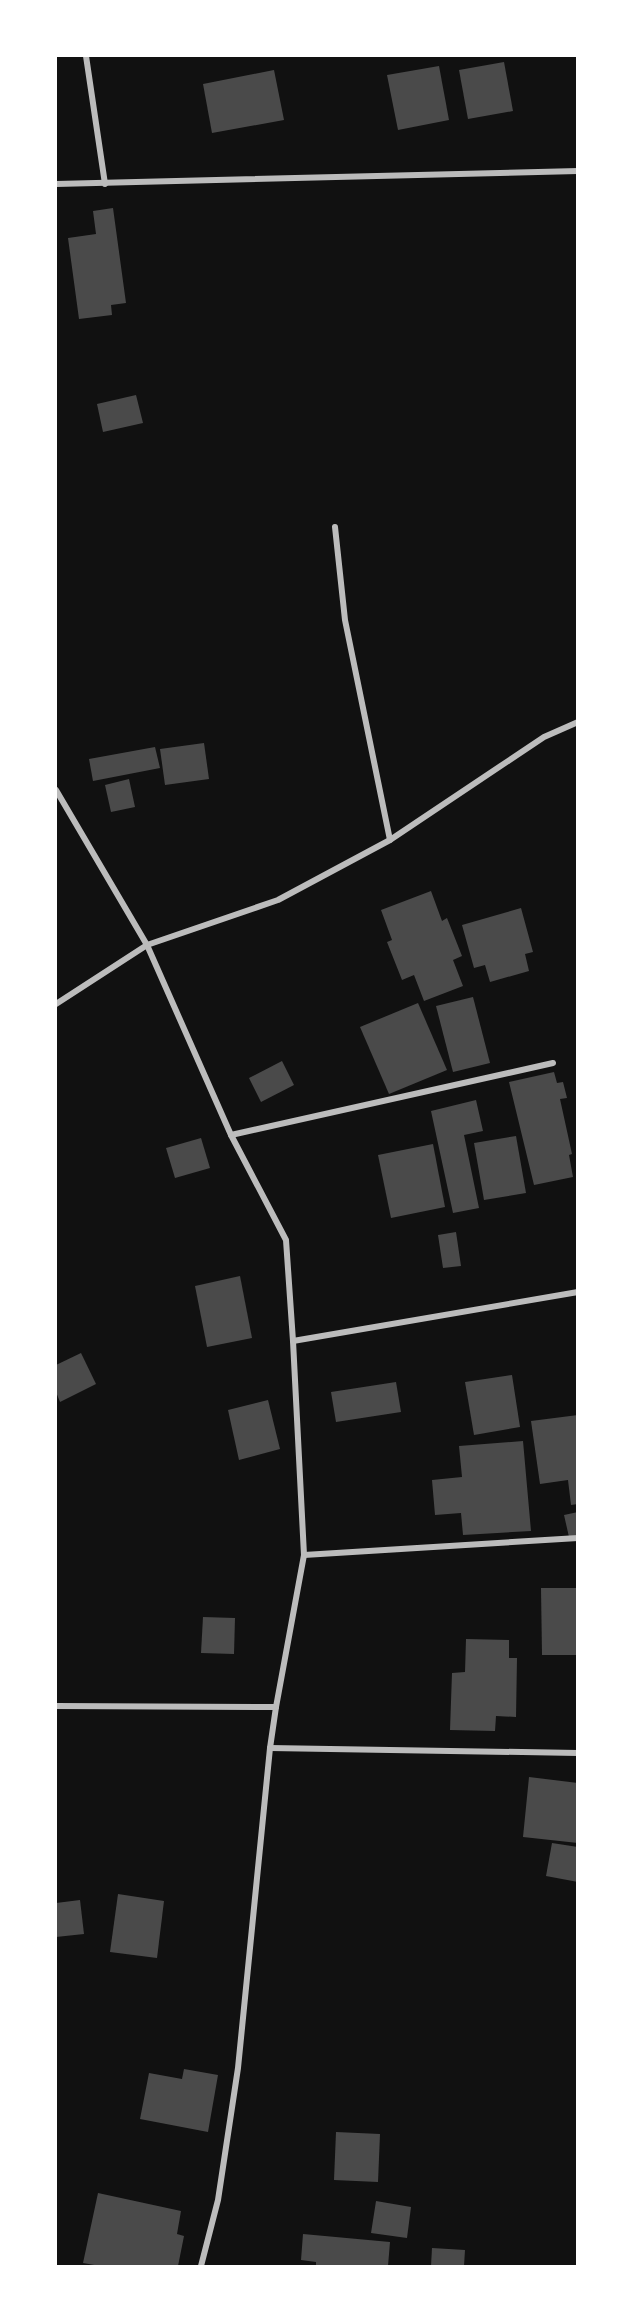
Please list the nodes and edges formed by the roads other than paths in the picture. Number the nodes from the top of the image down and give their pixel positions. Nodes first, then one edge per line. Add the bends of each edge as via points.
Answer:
1 (86, 56) edge
2 (578, 171) edge
3 (56, 184) edge
4 (105, 184) junction
5 (335, 527) dead end
6 (578, 722) edge
7 (56, 790) edge
8 (390, 840) junction
9 (147, 945) junction
10 (56, 1004) edge
11 (553, 1063) dead end
12 (231, 1135) junction
13 (578, 1292) edge
14 (294, 1341) junction
15 (578, 1538) edge
16 (304, 1555) junction
17 (56, 1706) edge
18 (276, 1707) junction
19 (270, 1749) junction
20 (578, 1754) edge
21 (201, 2266) edge

1 - 4 street
2 - 4 street
3 - 4 street
5 - 8 street via 345,620
6 - 8 street via 544,737
7 - 9 street
8 - 9 street via 278,900
9 - 10 street
9 - 12 street
11 - 12 street
12 - 14 street via 286,1240
13 - 14 street
14 - 16 street
15 - 16 street
16 - 18 street
17 - 18 street
18 - 19 street
19 - 20 street
19 - 21 street via 238,2068 218,2200

